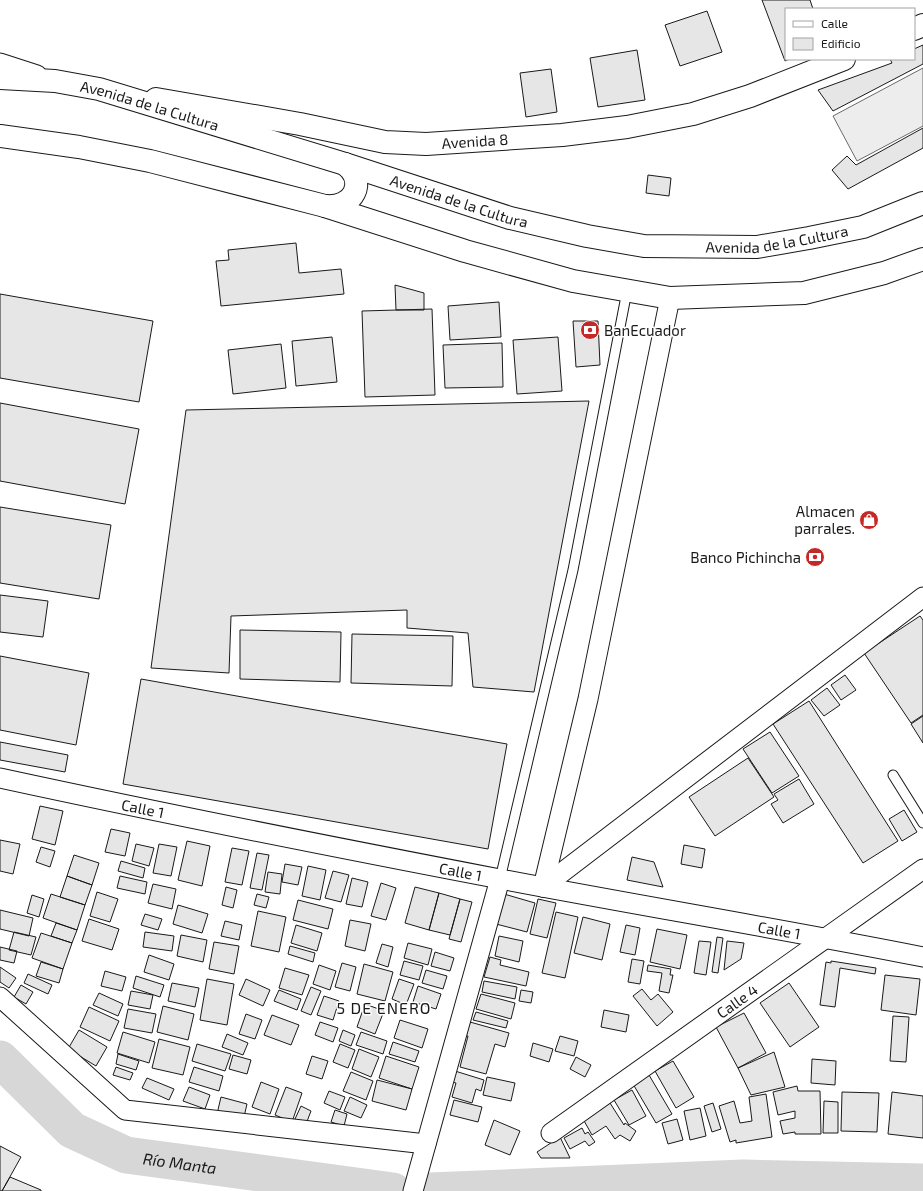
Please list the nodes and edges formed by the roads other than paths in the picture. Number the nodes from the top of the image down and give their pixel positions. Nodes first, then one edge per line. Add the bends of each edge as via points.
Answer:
1 (841, 60) edge
2 (0, 63) edge
3 (0, 78) edge
4 (55, 81) junction
5 (99, 89) junction
6 (0, 136) edge
7 (345, 164) junction
8 (923, 203) edge
9 (325, 206) junction
10 (923, 259) edge
11 (627, 291) junction
12 (670, 298) junction
13 (923, 597) edge
14 (893, 775) dead end
15 (0, 778) edge
16 (923, 823) edge
17 (923, 869) edge
18 (500, 879) junction
19 (543, 887) junction
20 (825, 937) junction
21 (923, 957) edge
22 (0, 997) edge
23 (551, 1133) dead end
24 (424, 1153) junction
25 (413, 1191) edge

1 - 5 main road, Avenida 8 via 750,96 693,114 628,127 562,135 426,144 385,142 300,124
2 - 4 street
3 - 4 main road, Avenida de la Cultura
4 - 5 main road, Avenida de la Cultura
5 - 7 main road, Avenida de la Cultura
6 - 9 main road via 79,147 150,161
7 - 8 main road, Avenida de la Cultura via 510,218 644,246 757,246 810,238 863,228
7 - 9 main road via 350,168 356,181 354,194 339,207
9 - 11 main road via 465,252 572,281
10 - 12 main road via 884,273 804,293
11 - 12 main road
11 - 18 lane via 573,570
12 - 19 street via 588,699
13 - 19 street
14 - 16 lane
15 - 18 street, Calle 1
17 - 20 street, Calle 4
18 - 19 street, Calle 1
18 - 24 street
19 - 20 street, Calle 1
20 - 21 street, Calle 1
20 - 23 street, Calle 4
22 - 24 street via 124,1110
24 - 25 street

